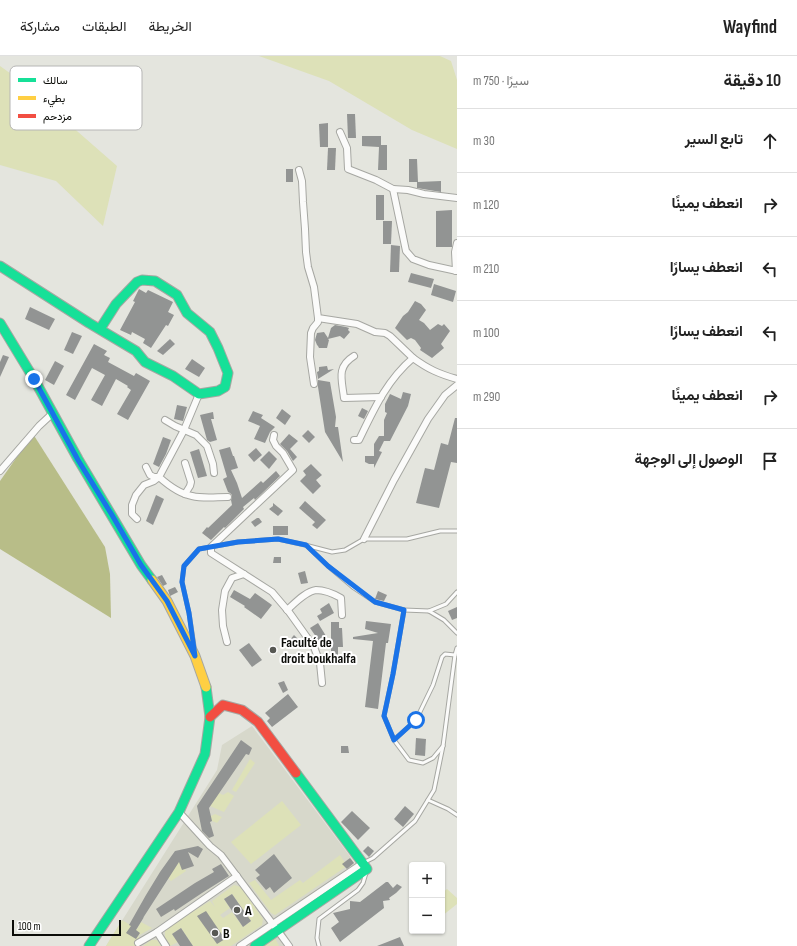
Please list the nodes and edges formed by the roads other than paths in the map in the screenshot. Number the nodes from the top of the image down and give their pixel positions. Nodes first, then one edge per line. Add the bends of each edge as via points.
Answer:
1 (340, 132) dead end
2 (299, 170) dead end
3 (393, 189) junction
4 (457, 198) edge
5 (457, 243) edge
6 (0, 266) edge
7 (457, 271) edge
8 (318, 318) junction
9 (0, 323) edge
10 (100, 329) junction
11 (354, 356) dead end
12 (413, 358) junction
13 (457, 379) edge
14 (314, 384) dead end
15 (457, 385) edge
16 (200, 394) junction
17 (381, 397) junction
18 (53, 413) junction
19 (165, 420) dead end
20 (184, 430) junction
21 (274, 435) dead end
22 (354, 440) dead end
23 (185, 463) dead end
24 (146, 467) dead end
25 (0, 471) edge
26 (214, 473) dead end
27 (159, 477) junction
28 (185, 494) junction
29 (228, 497) dead end
30 (137, 519) dead end
31 (457, 531) edge
32 (364, 539) junction
33 (306, 545) junction
34 (211, 547) junction
35 (244, 574) junction
36 (457, 592) edge
37 (287, 610) junction
38 (404, 610) junction
39 (429, 611) junction
40 (342, 615) dead end
41 (457, 633) edge
42 (227, 642) dead end
43 (457, 648) edge
44 (455, 655) junction
45 (195, 656) junction
46 (322, 683) dead end
47 (210, 717) junction
48 (394, 740) junction
49 (443, 746) junction
50 (428, 800) junction
51 (180, 812) junction
52 (457, 815) edge
53 (373, 858) junction
54 (365, 866) junction
55 (237, 876) junction
56 (276, 927) junction
57 (157, 932) junction
58 (138, 943) dead end
59 (89, 946) edge
60 (166, 946) edge
61 (240, 946) edge
62 (255, 946) edge
63 (289, 946) edge
64 (319, 946) edge

1 - 3 street via 347,148 348,170
2 - 8 street via 302,181 306,252
3 - 4 street
3 - 7 street via 406,251 413,259
5 - 7 street
6 - 10 street
8 - 12 street via 357,324 375,332 385,333
8 - 14 street via 311,333 310,357
9 - 18 street
10 - 16 street via 136,351 145,362
10 - 16 street via 116,304 137,282 155,281 177,294 187,313 210,332 228,373 225,386 218,391
11 - 17 street via 346,360 341,373 344,398
12 - 13 street via 436,373
12 - 17 street via 402,367
15 - 32 street via 445,395 428,419
16 - 20 street
17 - 22 street via 359,440
18 - 25 street
18 - 45 street via 141,565 167,601
19 - 20 street
20 - 26 street via 196,435 207,446
20 - 27 street
21 - 34 street via 276,446 293,470
23 - 28 street via 191,482
24 - 27 street via 150,476
27 - 28 street
27 - 30 street via 144,485 136,495 132,514
28 - 29 street via 203,498
31 - 32 lane via 440,531 407,539
32 - 33 lane via 345,550 332,552
33 - 34 lane via 278,539
33 - 38 lane via 328,566 375,602
34 - 35 street via 211,553
34 - 45 lane via 199,549 184,566 182,582
35 - 37 street via 272,592
35 - 42 street via 232,578 225,591 222,610
36 - 39 lane via 446,604
37 - 40 street via 302,596 316,590 341,598
37 - 46 street via 314,647 320,663
38 - 39 lane
38 - 48 lane via 384,716
39 - 41 lane via 444,620
43 - 44 lane
44 - 48 lane via 445,654 442,657 433,685 416,720
44 - 49 lane
45 - 47 street via 206,686
47 - 51 street via 205,754
47 - 54 street via 223,705 242,710 258,722
48 - 49 lane via 409,760 423,763 433,758
49 - 50 lane via 434,790
50 - 52 lane
50 - 53 lane via 415,821
51 - 55 street via 221,855
51 - 59 street
53 - 54 lane
53 - 54 lane
54 - 56 street
54 - 64 lane via 363,883 358,890 319,919
55 - 56 street
55 - 57 street
56 - 61 street
56 - 62 street
56 - 63 street
57 - 58 street
57 - 60 street

